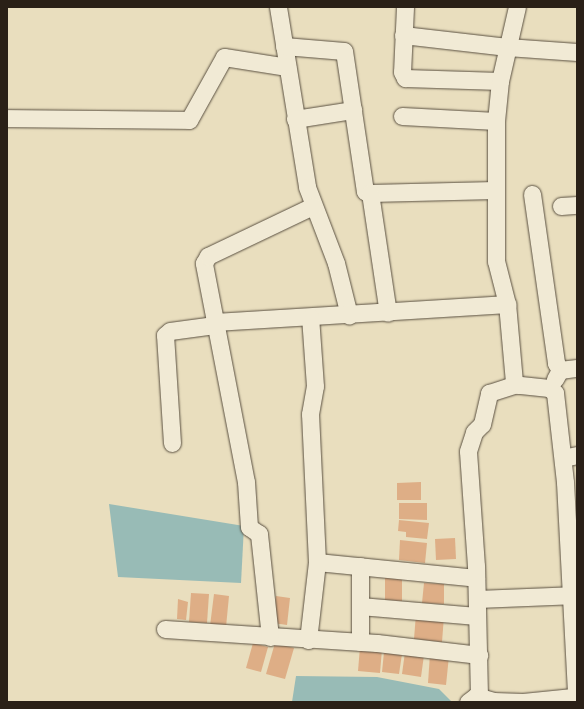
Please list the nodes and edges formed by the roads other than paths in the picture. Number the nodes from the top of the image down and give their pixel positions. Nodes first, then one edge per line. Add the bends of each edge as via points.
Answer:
1 (278, 7) edge
2 (405, 7) edge
3 (517, 7) edge
4 (403, 35) junction
5 (284, 46) junction
6 (507, 47) junction
7 (577, 52) edge
8 (287, 67) junction
9 (500, 81) junction
10 (353, 110) junction
11 (402, 116) dead end
12 (7, 118) edge
13 (295, 119) junction
14 (496, 121) junction
15 (495, 190) junction
16 (370, 193) junction
17 (532, 194) dead end
18 (313, 206) junction
19 (507, 304) junction
20 (388, 313) junction
21 (349, 315) junction
22 (310, 317) junction
23 (215, 324) junction
24 (577, 368) edge
25 (560, 370) junction
26 (516, 384) junction
27 (549, 388) junction
28 (172, 443) dead end
29 (570, 457) edge
30 (317, 562) junction
31 (360, 566) junction
32 (476, 578) junction
33 (574, 595) edge
34 (360, 606) junction
35 (477, 608) junction
36 (165, 629) dead end
37 (270, 637) junction
38 (308, 640) junction
39 (360, 642) junction
40 (479, 655) junction
41 (576, 695) edge
42 (474, 699) edge

1 - 5 street
2 - 4 street
3 - 6 street
4 - 6 street
4 - 9 street via 402,72 405,78
5 - 8 street
5 - 10 street via 344,51
6 - 7 street
6 - 9 street
8 - 12 street via 224,57 189,120
8 - 13 street
9 - 14 street
10 - 13 street
10 - 16 street via 363,186 365,191
11 - 14 street
13 - 18 street
14 - 15 street
15 - 16 street
15 - 19 street via 496,261
16 - 20 street
17 - 25 street via 556,363
18 - 21 street via 336,263
18 - 23 street via 205,259
19 - 20 street
19 - 26 street via 513,378
20 - 21 street
21 - 22 street
22 - 23 street
22 - 30 street via 314,378 310,414
23 - 28 street via 170,330 165,335
23 - 37 street via 246,482 249,527 259,534
24 - 25 street
25 - 27 street
26 - 27 street
26 - 32 street via 489,393 482,424 474,432 470,444
27 - 29 street via 555,393
29 - 33 street
30 - 31 street
30 - 38 street
31 - 32 street
31 - 34 street
32 - 35 street
33 - 35 street
33 - 41 street
34 - 35 street
34 - 39 street
35 - 40 street
36 - 37 street
37 - 38 street
38 - 39 street
39 - 40 street
40 - 42 street
41 - 42 street via 523,702

